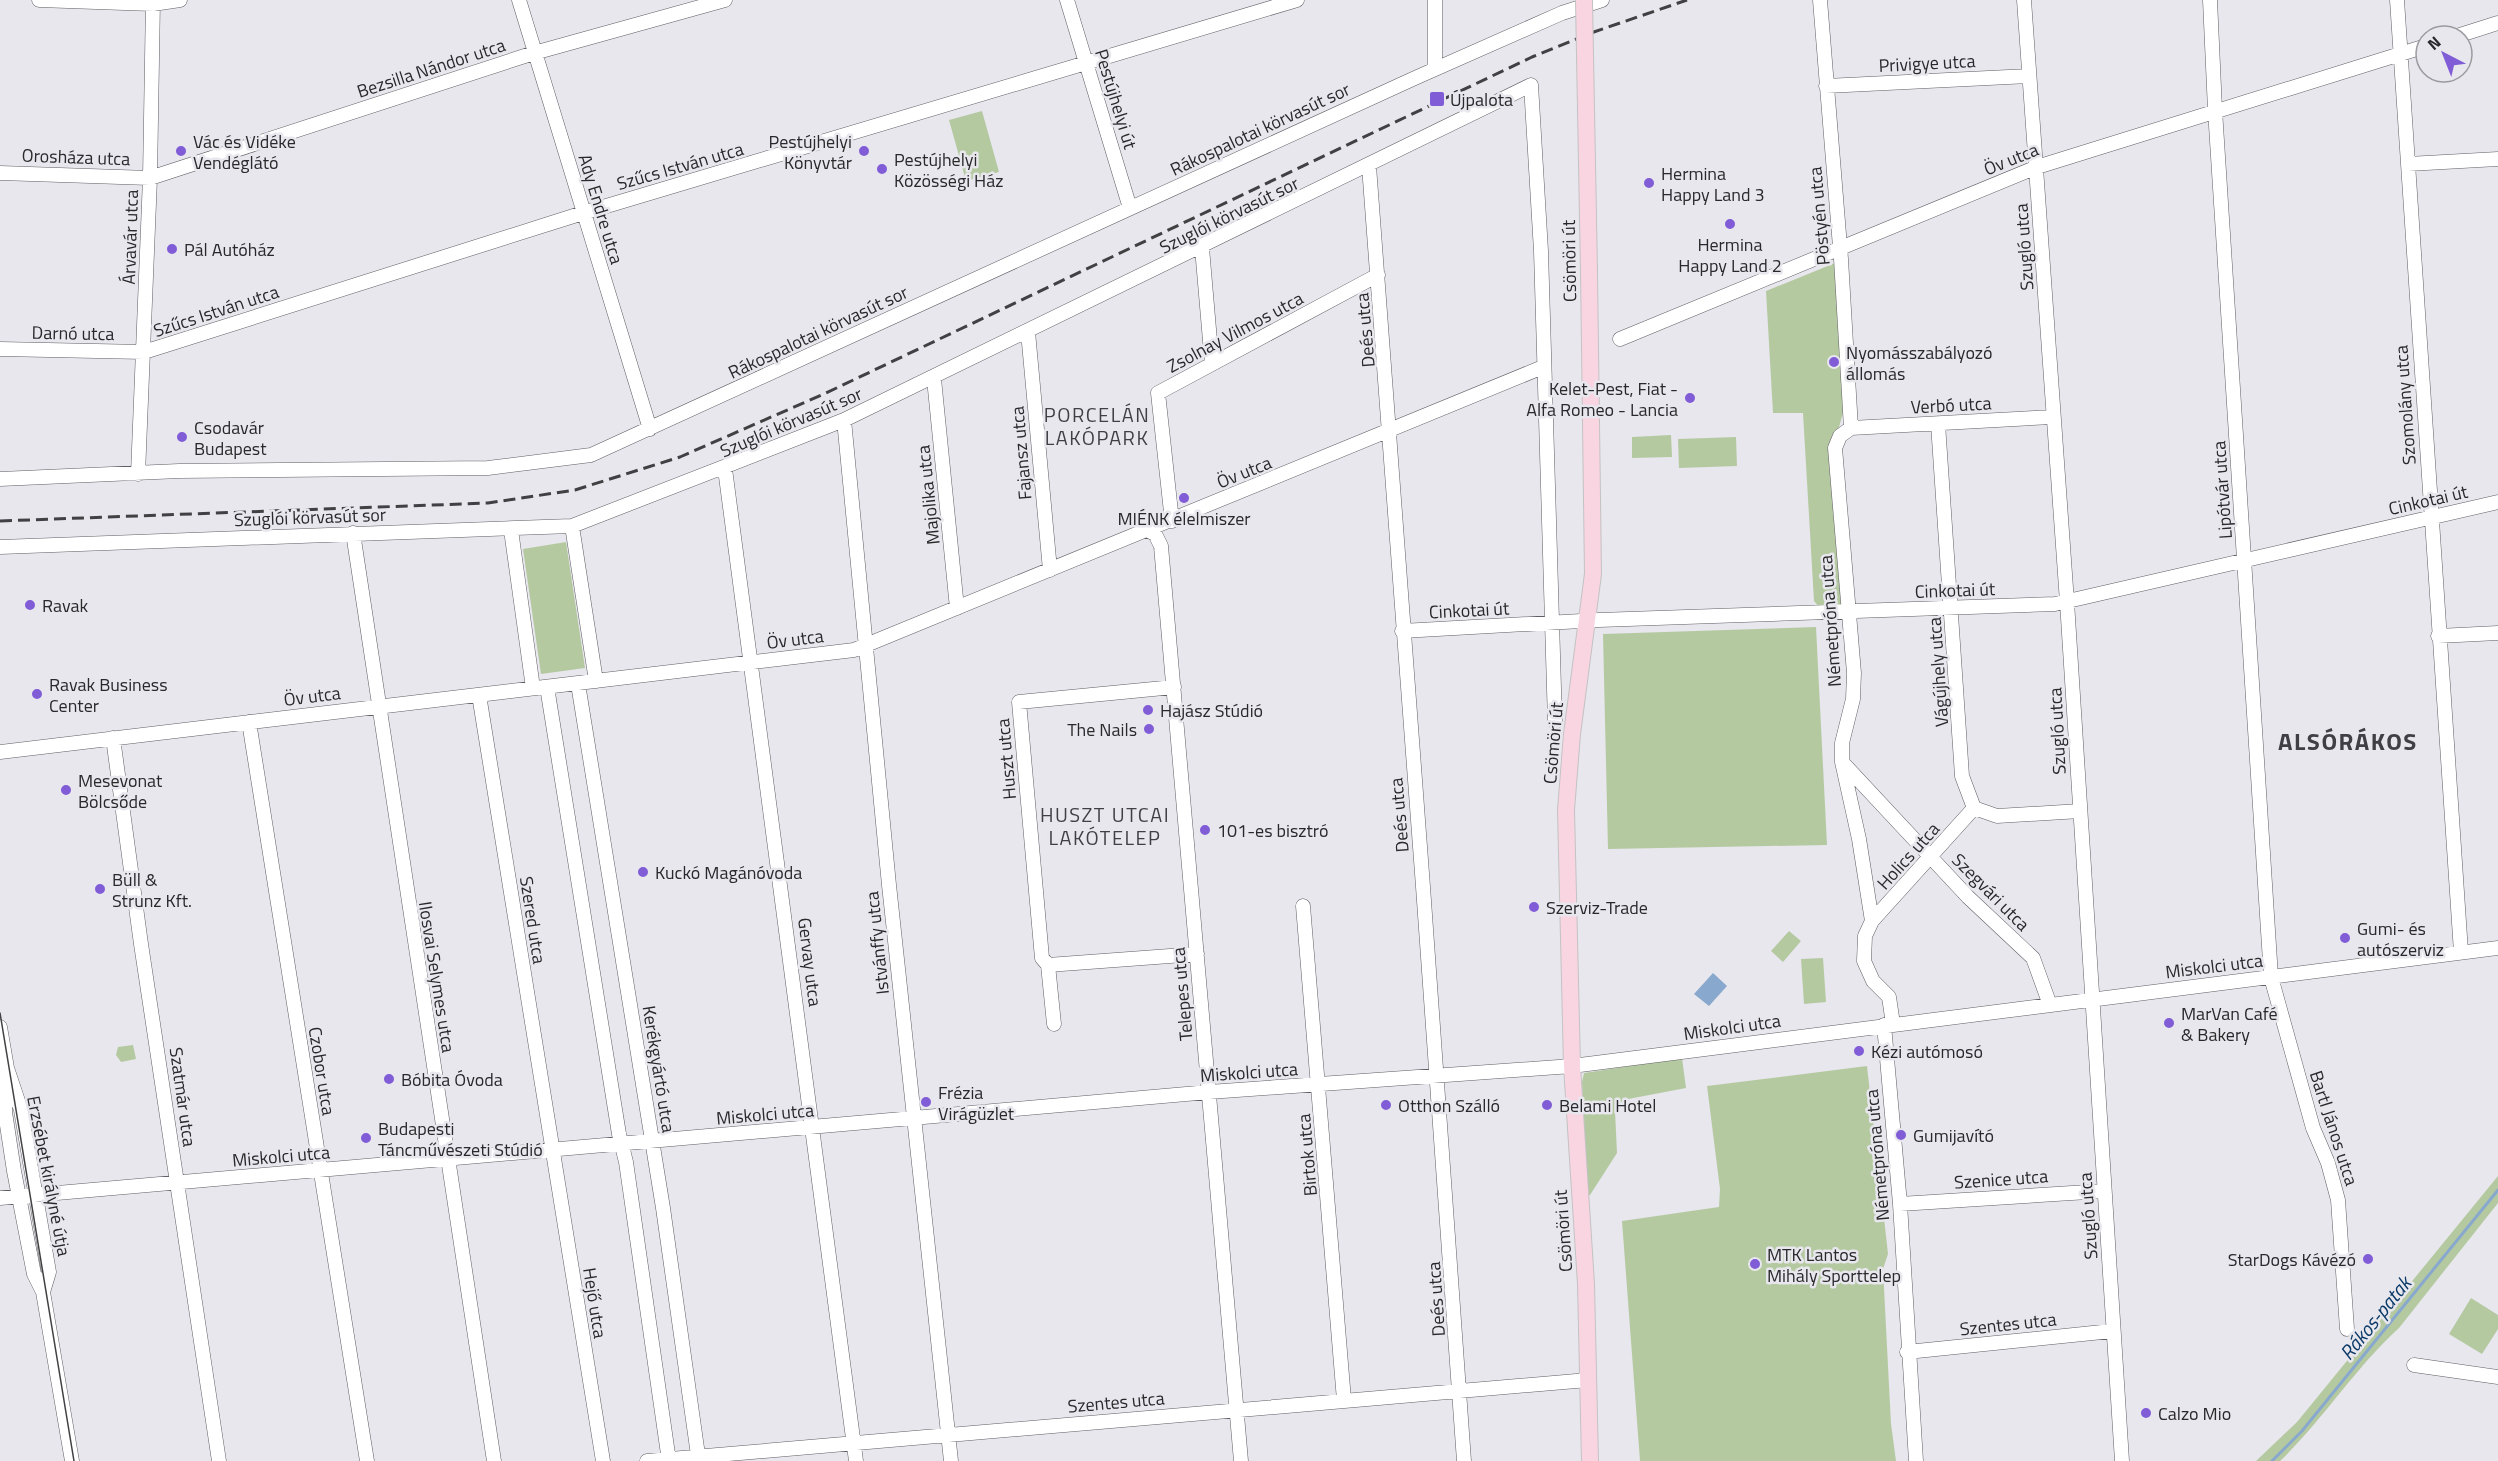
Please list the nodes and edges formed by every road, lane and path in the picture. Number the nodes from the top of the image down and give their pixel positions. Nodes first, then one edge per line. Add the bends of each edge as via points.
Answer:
1 (39, 0) edge
2 (180, 0) edge
3 (519, 0) edge
4 (725, 0) edge
5 (1067, 0) edge
6 (1297, 0) edge
7 (1435, 0) edge
8 (1584, 0) edge
9 (1602, 0) edge
10 (1820, 0) edge
11 (2024, 0) edge
12 (2210, 0) edge
13 (2397, 0) edge
14 (153, 2) edge
15 (2498, 23) edge
16 (2474, 31) edge
17 (2414, 50) edge
18 (534, 54) junction
19 (2400, 54) junction
20 (1087, 64) junction
21 (1435, 69) junction
22 (2029, 75) junction
23 (1532, 85) joint
24 (1826, 86) junction
25 (2215, 110) junction
26 (2498, 159) edge
27 (2408, 164) junction
28 (1369, 166) junction
29 (2037, 167) junction
30 (0, 173) edge
31 (150, 178) junction
32 (1130, 208) junction
33 (583, 213) junction
34 (1202, 248) junction
35 (1839, 249) junction
36 (1378, 275) junction
37 (1028, 332) junction
38 (1620, 339) dead end
39 (0, 349) edge
40 (144, 352) junction
41 (1212, 364) junction
42 (1544, 367) junction
43 (934, 379) junction
44 (2052, 417) junction
45 (844, 420) junction
46 (1938, 424) junction
47 (1851, 428) junction
48 (650, 429) junction
49 (1391, 431) junction
50 (725, 469) junction
51 (138, 474) junction
52 (0, 479) edge
53 (2498, 502) edge
54 (2430, 518) junction
55 (1172, 520) junction
56 (572, 526) junction
57 (511, 530) junction
58 (1147, 530) junction
59 (353, 533) junction
60 (0, 547) edge
61 (2245, 560) junction
62 (1050, 570) junction
63 (2067, 602) junction
64 (957, 608) junction
65 (1952, 608) junction
66 (1849, 612) junction
67 (1587, 622) junction
68 (1554, 623) junction
69 (1402, 631) junction
70 (2498, 633) edge
71 (2438, 636) junction
72 (867, 645) junction
73 (753, 662) junction
74 (596, 681) junction
75 (578, 684) junction
76 (1174, 687) junction
77 (540, 688) junction
78 (479, 694) junction
79 (379, 706) junction
80 (249, 722) junction
81 (1555, 722) dead end
82 (113, 738) junction
83 (0, 752) edge
84 (1842, 762) junction
85 (1974, 808) junction
86 (2080, 811) junction
87 (1931, 857) junction
88 (1303, 906) dead end
89 (1872, 921) junction
90 (2498, 948) edge
91 (2461, 952) junction
92 (1197, 954) junction
93 (1048, 965) junction
94 (2271, 977) junction
95 (2092, 999) junction
96 (2050, 1005) junction
97 (1054, 1024) dead end
98 (1888, 1024) junction
99 (0, 1027) edge
100 (1572, 1066) junction
101 (7, 1068) junction
102 (1437, 1076) junction
103 (1318, 1084) junction
104 (1209, 1092) junction
105 (914, 1118) junction
106 (813, 1127) junction
107 (621, 1143) junction
108 (652, 1143) junction
109 (552, 1150) junction
110 (447, 1159) junction
111 (319, 1170) junction
112 (176, 1183) junction
113 (2104, 1191) junction
114 (35, 1195) junction
115 (19, 1196) junction
116 (0, 1198) edge
117 (1900, 1204) junction
118 (43, 1292) junction
119 (2347, 1329) dead end
120 (2112, 1331) junction
121 (1907, 1352) junction
122 (2414, 1365) dead end
123 (2491, 1376) edge
124 (1588, 1380) junction
125 (1460, 1391) junction
126 (1344, 1400) junction
127 (1236, 1410) junction
128 (948, 1435) junction
129 (854, 1443) junction
130 (701, 1459) edge
131 (669, 1460) edge
132 (72, 1461) edge
133 (219, 1461) edge
134 (367, 1461) edge
135 (494, 1461) edge
136 (603, 1461) edge
137 (647, 1461) edge
138 (856, 1461) edge
139 (951, 1461) edge
140 (1241, 1461) edge
141 (1464, 1461) edge
142 (1590, 1461) edge
143 (1916, 1461) edge
144 (2122, 1461) edge

1 - 14 street
2 - 14 street
3 - 18 street, Ady Endre utca
4 - 18 street, Bezsilla Nándor utca
5 - 20 street, Pestújhelyi út
6 - 20 street, Szűcs István utca
7 - 21 street
8 - 67 main road, Csömöri út, bridge via 1594,545
9 - 21 street, Rákospalotai körvasút sor via 1562,13
10 - 24 street, Pöstyén utca
11 - 22 street, Szugló utca
12 - 25 street, Lipótvár utca
13 - 19 street, Szomolány utca
14 - 31 street, Árvavár utca
15 - 16 street
17 - 19 street, Öv utca
18 - 31 street, Bezsilla Nándor utca
18 - 33 street, Ady Endre utca
19 - 25 street, Öv utca
19 - 27 street, Szomolány utca
20 - 32 street, Pestújhelyi út
20 - 33 street, Szűcs István utca
21 - 32 street, Rákospalotai körvasút sor
22 - 24 street, Privigye utca
22 - 29 street, Szugló utca
23 - 28 street, Szuglói körvasút sor
23 - 42 street, Csömöri út
24 - 35 street, Pöstyén utca
25 - 29 street, Öv utca
25 - 61 street, Lipótvár utca
26 - 27 street
27 - 54 street, Szomolány utca
28 - 34 street, Szuglói körvasút sor
28 - 36 street, Deés utca
29 - 35 street, Öv utca
29 - 44 street, Szugló utca
30 - 31 street, Orosháza utca
31 - 40 street, Árvavár utca
32 - 48 street, Rákospalotai körvasút sor
33 - 40 street, Szűcs István utca
33 - 48 street, Ady Endre utca
34 - 37 street, Szuglói körvasút sor
34 - 41 street
35 - 38 street, Öv utca
35 - 47 street, Pöstyén utca
36 - 41 street, Zsolnay Vilmos utca
36 - 49 street, Deés utca
37 - 43 street, Szuglói körvasút sor
37 - 62 street, Fajansz utca
39 - 40 street, Darnó utca
40 - 51 street, Árvavár utca
41 - 55 street, Zsolnay Vilmos utca via 1158,393
42 - 49 street, Öv utca
42 - 68 street, Csömöri út
43 - 45 street, Szuglói körvasút sor
43 - 64 street, Majolika utca
44 - 46 street, Verbó utca
44 - 63 street, Szugló utca
45 - 50 street, Szuglói körvasút sor
45 - 72 street, Istvánffy utca
46 - 47 street, Verbó utca
46 - 65 street, Vágújhely utca
47 - 66 street, Németpróna utca via 1840,436 1835,448
48 - 51 street, Rákospalotai körvasút sor via 581,458 524,465
49 - 55 street, Öv utca
49 - 69 street, Deés utca
50 - 56 street, Szuglói körvasút sor
50 - 73 street, Gervay utca
51 - 52 street, Rákospalotai körvasút sor
53 - 54 street, Cinkotai út
54 - 61 street, Cinkotai út
54 - 71 street, Szomolány utca
55 - 58 street, Öv utca
56 - 57 street, Szuglói körvasút sor
56 - 74 street
57 - 59 street, Szuglói körvasút sor
57 - 77 street
58 - 62 street, Öv utca
58 - 76 street, Telepes utca via 1155,534 1161,546
59 - 60 street, Szuglói körvasút sor
59 - 79 street, Ilosvai Selymes utca
61 - 63 street, Cinkotai út
61 - 94 street, Lipótvár utca
62 - 64 street, Öv utca
63 - 65 street, Cinkotai út
63 - 86 street, Szugló utca
64 - 72 street, Öv utca
65 - 66 street, Cinkotai út
65 - 85 street, Vágújhely utca via 1962,776
66 - 67 street, Cinkotai út
66 - 84 street, Németpróna utca via 1853,699 1842,743
67 - 68 street, Cinkotai út
67 - 100 main road, Csömöri út via 1566,810
68 - 69 street, Cinkotai út
68 - 81 street, Csömöri út
69 - 102 street, Deés utca
70 - 71 street
71 - 91 street, Szomolány utca
72 - 73 street, Öv utca via 854,650
72 - 105 street, Istvánffy utca
73 - 74 street, Öv utca
73 - 106 street, Gervay utca
74 - 75 street, Öv utca
75 - 77 street, Öv utca
75 - 108 street, Kerékgyártó utca
76 - 92 street, Telepes utca
76 - 93 street, Huszt utca via 1019,702 1042,958
77 - 78 street, Öv utca
77 - 107 street
78 - 79 street, Öv utca
78 - 109 street, Szered utca
79 - 80 street, Öv utca
79 - 110 street, Ilosvai Selymes utca
80 - 82 street, Öv utca
80 - 111 street, Czobor utca
82 - 83 street, Öv utca
82 - 112 street, Szatmár utca
84 - 87 street, Szegvári utca
84 - 89 street, Németpróna utca
85 - 86 street via 1997,816
85 - 87 street, Holics utca
86 - 95 street, Szugló utca
87 - 89 street, Holics utca
87 - 96 street, Szegvári utca via 2033,958
88 - 103 street, Birtok utca
89 - 98 street, Holics utca via 1865,936 1864,961 1873,981 1889,997
90 - 91 street, Miskolci utca
91 - 94 street, Miskolci utca
92 - 93 street
92 - 104 street, Telepes utca
93 - 97 street, Huszt utca
94 - 95 street, Miskolci utca
94 - 119 street, Bartl János utca via 2313,1128 2338,1200
95 - 96 street, Miskolci utca
95 - 113 street, Szugló utca
96 - 98 street, Miskolci utca
98 - 100 street, Miskolci utca
98 - 117 street, Németpróna utca
99 - 101 street, Erzsébet királyné útja
100 - 102 street, Miskolci utca
100 - 124 main road, Csömöri út
101 - 114 street, Erzsébet királyné útja via 21,1110
101 - 115 street, Erzsébet királyné útja via 5,1112
102 - 103 street, Miskolci utca
102 - 125 street, Deés utca
103 - 104 street, Miskolci utca
103 - 126 street, Birtok utca
104 - 105 street, Miskolci utca
104 - 127 street, Telepes utca
105 - 106 street, Miskolci utca
105 - 128 street, Istvánffy utca
106 - 108 street, Miskolci utca
106 - 129 street, Gervay utca
107 - 108 street, Miskolci utca
107 - 109 street, Miskolci utca
107 - 131 street
108 - 130 street, Kerékgyártó utca
109 - 110 street, Miskolci utca
109 - 136 street, Hejő utca
110 - 111 street, Miskolci utca
110 - 135 street, Ilosvai Selymes utca
111 - 112 street, Miskolci utca
111 - 134 street, Czobor utca
112 - 114 street, Miskolci utca
112 - 133 street, Szatmár utca
113 - 117 street, Szenice utca
113 - 120 street, Szugló utca
114 - 115 street, Miskolci utca
114 - 118 street, Erzsébet királyné útja via 49,1272
115 - 116 street, Miskolci utca
115 - 118 street, Erzsébet királyné útja via 34,1274
117 - 121 street, Németpróna utca
118 - 132 street, Erzsébet királyné útja
120 - 121 street, Szentes utca
120 - 144 street, Szugló utca
121 - 143 street, Németpróna utca
122 - 123 street
124 - 125 street, Szentes utca
124 - 142 main road, Csömöri út
125 - 126 street, Szentes utca
125 - 141 street, Deés utca
126 - 127 street, Szentes utca
127 - 128 street, Szentes utca
127 - 140 street, Telepes utca
128 - 129 street, Szentes utca
128 - 139 street, Istvánffy utca
129 - 130 street, Szentes utca
129 - 138 street, Gervay utca
130 - 131 street, Szentes utca
131 - 137 street, Szentes utca

